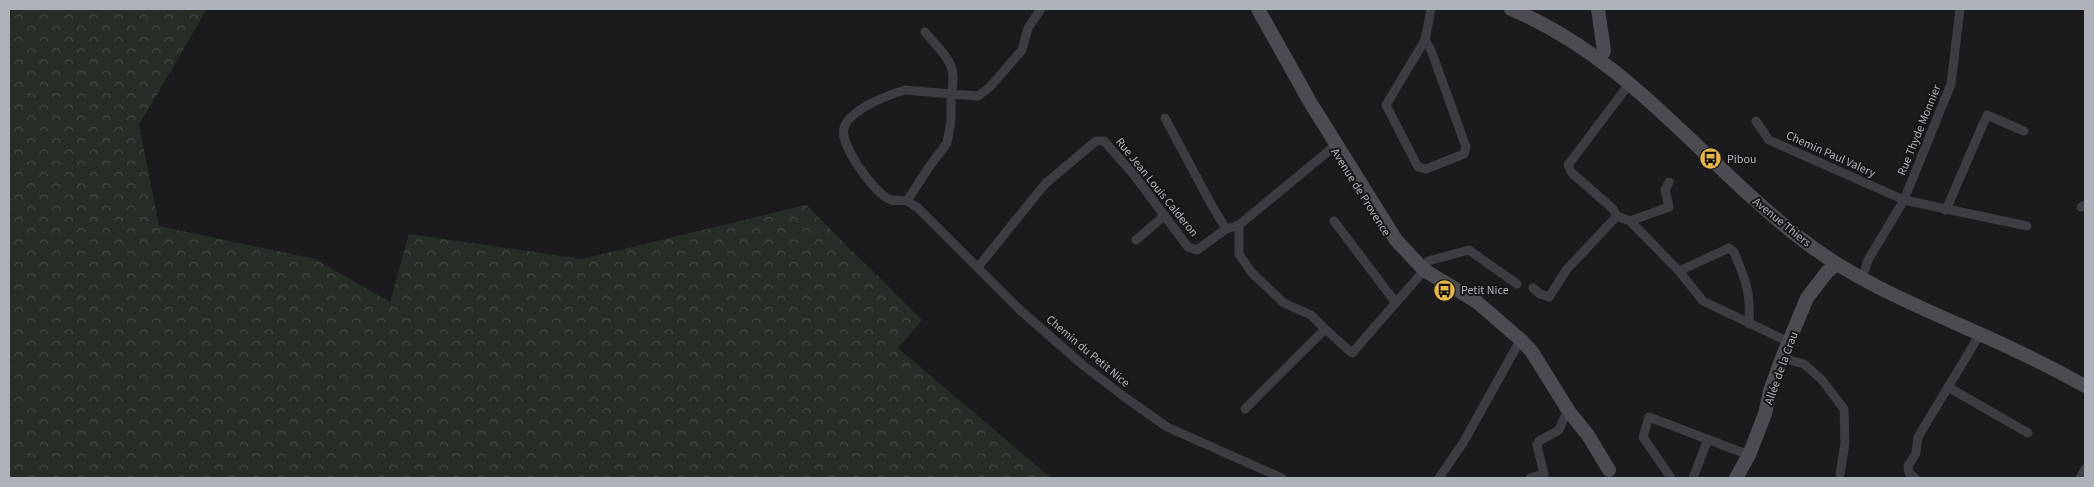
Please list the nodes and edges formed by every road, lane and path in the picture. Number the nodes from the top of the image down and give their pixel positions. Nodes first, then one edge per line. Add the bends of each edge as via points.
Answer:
1 (1041, 9) edge
2 (1258, 9) edge
3 (1431, 9) edge
4 (1512, 9) edge
5 (1598, 9) edge
6 (1960, 9) edge
7 (925, 32) dead end
8 (1424, 40) junction
9 (1599, 59) junction
10 (1630, 83) junction
11 (951, 94) junction
12 (1165, 118) dead end
13 (1756, 121) dead end
14 (2024, 131) dead end
15 (1335, 146) junction
16 (1669, 182) dead end
17 (907, 200) junction
18 (1904, 200) junction
19 (1946, 210) junction
20 (1164, 216) junction
21 (1617, 216) junction
22 (1334, 221) dead end
23 (1630, 221) junction
24 (1239, 225) junction
25 (2028, 226) dead end
26 (1226, 229) junction
27 (1136, 240) dead end
28 (1820, 253) junction
29 (1836, 264) junction
30 (978, 267) junction
31 (1678, 271) junction
32 (1422, 272) junction
33 (1862, 279) junction
34 (1517, 284) dead end
35 (1533, 288) dead end
36 (1810, 294) junction
37 (1396, 303) junction
38 (1749, 324) junction
39 (1325, 329) junction
40 (1980, 334) junction
41 (1789, 342) junction
42 (1520, 344) junction
43 (1782, 358) junction
44 (2085, 386) edge
45 (1948, 387) junction
46 (1245, 408) dead end
47 (1567, 415) junction
48 (2028, 433) dead end
49 (1708, 439) junction
50 (1744, 453) junction
51 (2085, 468) edge
52 (1612, 474) edge
53 (1840, 474) dead end
54 (1282, 478) edge
55 (1439, 478) edge
56 (1530, 478) edge
57 (1671, 478) edge
58 (1693, 478) edge
59 (1731, 478) edge
60 (1736, 478) edge
61 (1915, 478) edge
62 (2080, 478) edge

1 - 11 street via 1028,28 1022,50 990,87 978,96
2 - 15 street, Avenue de Provence
3 - 8 street
4 - 9 street, Avenue Thiers
5 - 9 street via 1604,51
6 - 18 street, Rue Thyde Monnier via 1951,84
7 - 11 street via 952,64 954,83
8 - 8 street via 1386,105 1418,167 1426,169 1464,154 1466,147 1431,50
9 - 10 street, Avenue Thiers
10 - 21 street via 1568,165 1570,172
10 - 28 street, Avenue Thiers via 1763,208
11 - 17 street via 947,143
11 - 17 street via 906,90 886,95 849,120 844,128 844,142 875,188 891,200
12 - 26 street
13 - 18 street, Chemin Paul Valery via 1769,140
14 - 19 street via 1987,115
15 - 24 street, Rue Jean Louis Calderon
15 - 32 street, Avenue de Provence via 1396,240
16 - 23 street via 1665,190 1669,207
17 - 30 street, Chemin du Petit Nice
18 - 19 street, Chemin Paul Valery
18 - 33 street, Rue Thyde Monnier via 1868,260
19 - 25 street, Chemin Paul Valery
20 - 26 street, Rue Jean Louis Calderon via 1188,248 1197,250
20 - 27 street
20 - 30 street, Rue Jean Louis Calderon via 1104,141 1096,140 1045,184
21 - 23 street
21 - 35 street via 1567,269 1549,297
22 - 37 street
23 - 31 street
24 - 26 street, Rue Jean Louis Calderon
24 - 39 street via 1239,254 1252,273 1284,304 1311,315
28 - 29 street, Avenue Thiers
28 - 36 street
29 - 33 street, Avenue Thiers
29 - 36 street, Allée de la Crau
30 - 54 street, Chemin du Petit Nice via 994,286 1084,366 1158,421
31 - 38 street via 1704,301
31 - 38 street via 1729,248 1734,252 1749,288
32 - 34 street via 1428,261 1469,250
32 - 37 street
32 - 42 street, Avenue de Provence via 1478,302
33 - 40 street, Avenue Thiers
36 - 41 street, Allée de la Crau
37 - 39 street via 1352,354
38 - 41 street
39 - 46 street
40 - 44 street, Avenue Thiers
40 - 45 street
41 - 43 street, Allée de la Crau
42 - 47 street, Avenue de Provence via 1532,352
42 - 55 street
43 - 50 street, Allée de la Crau via 1770,391 1758,410
43 - 53 street via 1804,364 1822,380 1844,409
45 - 48 street
45 - 61 street via 1918,438 1916,453 1908,466 1909,473
47 - 52 street, Avenue de Provence via 1588,435
47 - 56 street via 1559,430 1539,441 1537,445 1544,474
49 - 50 street
49 - 57 street via 1649,417 1643,437
49 - 58 street
50 - 59 street
50 - 60 street
51 - 62 street

